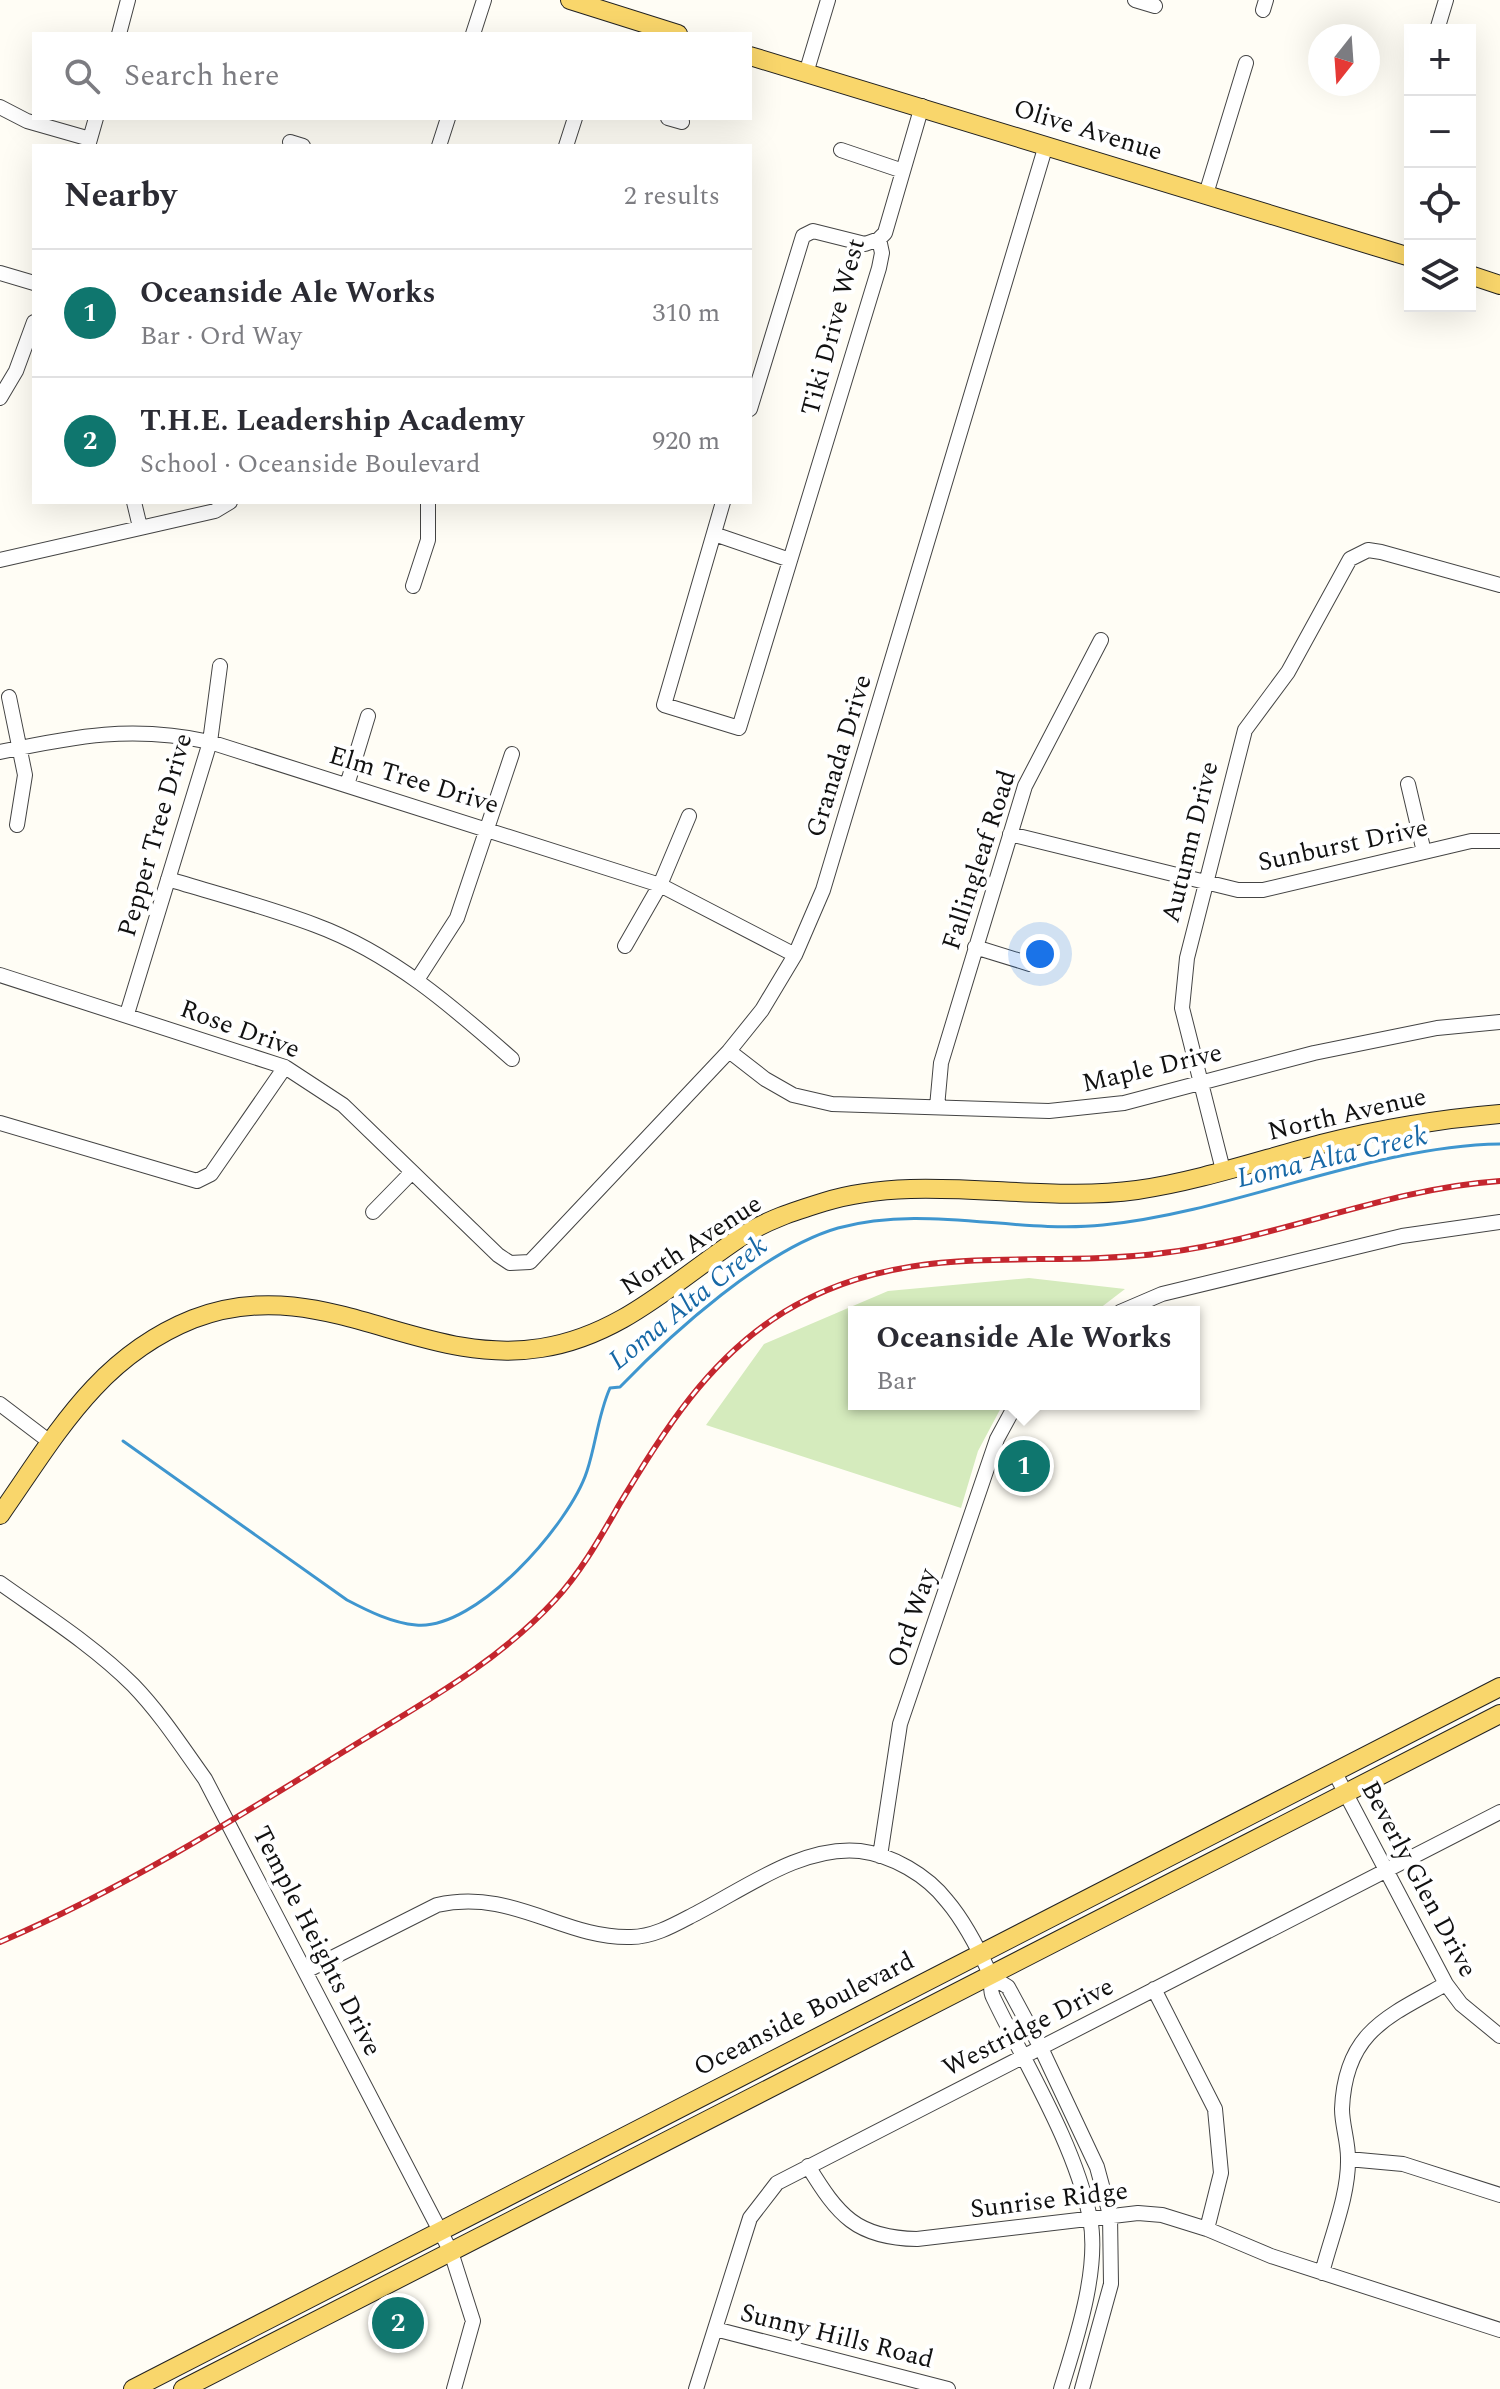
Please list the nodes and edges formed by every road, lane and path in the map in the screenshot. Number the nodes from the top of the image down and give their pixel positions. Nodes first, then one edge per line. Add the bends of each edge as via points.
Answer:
1 (128, 0) edge
2 (484, 0) edge
3 (570, 0) edge
4 (828, 0) edge
5 (1135, 0) edge
6 (1446, 0) edge
7 (1155, 6) dead end
8 (1439, 24) edge
9 (624, 27) edge
10 (120, 32) edge
11 (474, 32) edge
12 (663, 32) edge
13 (752, 56) edge
14 (1246, 63) dead end
15 (807, 70) junction
16 (922, 106) junction
17 (0, 107) edge
18 (95, 120) edge
19 (447, 120) edge
20 (574, 120) edge
21 (89, 142) edge
22 (440, 144) edge
23 (567, 144) edge
24 (1046, 145) junction
25 (841, 150) dead end
26 (903, 171) junction
27 (1206, 194) junction
28 (879, 239) junction
29 (1404, 255) edge
30 (0, 273) edge
31 (1476, 277) edge
32 (32, 282) edge
33 (1500, 285) edge
34 (32, 327) edge
35 (0, 398) edge
36 (752, 402) edge
37 (134, 504) edge
38 (227, 504) edge
39 (428, 504) edge
40 (722, 504) edge
41 (140, 527) junction
42 (714, 534) junction
43 (0, 560) edge
44 (790, 560) junction
45 (1500, 585) edge
46 (413, 586) dead end
47 (1101, 640) dead end
48 (220, 666) dead end
49 (9, 697) dead end
50 (368, 716) dead end
51 (210, 742) junction
52 (22, 748) junction
53 (0, 752) edge
54 (512, 754) dead end
55 (1408, 784) dead end
56 (347, 785) junction
57 (689, 816) dead end
58 (17, 825) dead end
59 (487, 828) junction
60 (1010, 834) junction
61 (1500, 841) edge
62 (1424, 852) junction
63 (168, 879) junction
64 (1205, 883) junction
65 (660, 885) junction
66 (625, 946) dead end
67 (975, 947) junction
68 (795, 955) junction
69 (1030, 964) dead end
70 (0, 975) edge
71 (417, 980) junction
72 (127, 1014) junction
73 (1500, 1022) edge
74 (729, 1051) junction
75 (512, 1059) dead end
76 (285, 1067) junction
77 (1202, 1083) junction
78 (937, 1107) junction
79 (1500, 1114) edge
80 (0, 1123) edge
81 (1223, 1170) junction
82 (412, 1172) junction
83 (373, 1212) dead end
84 (1500, 1222) edge
85 (498, 1255) joint
86 (1134, 1306) edge
87 (0, 1404) edge
88 (1013, 1410) edge
89 (50, 1442) junction
90 (0, 1515) edge
91 (0, 1583) edge
92 (1500, 1687) edge
93 (1500, 1714) edge
94 (1335, 1773) junction
95 (1346, 1794) junction
96 (1500, 1812) edge
97 (880, 1856) junction
98 (1386, 1871) junction
99 (979, 1953) junction
100 (306, 1971) junction
101 (992, 1977) junction
102 (1446, 1984) junction
103 (1154, 1989) junction
104 (1500, 2036) edge
105 (1041, 2048) junction
106 (1024, 2056) junction
107 (1348, 2159) junction
108 (808, 2166) junction
109 (1500, 2195) edge
110 (1110, 2215) junction
111 (1090, 2218) junction
112 (1207, 2229) junction
113 (440, 2231) junction
114 (451, 2252) junction
115 (1322, 2273) junction
116 (715, 2329) junction
117 (1500, 2330) edge
118 (133, 2389) edge
119 (183, 2389) edge
120 (454, 2389) edge
121 (696, 2389) edge
122 (948, 2389) edge
123 (1061, 2389) edge
124 (1082, 2389) edge

1 - 10 street
2 - 11 street
3 - 9 main road
4 - 15 street
5 - 7 street
6 - 8 street
9 - 12 main road
13 - 15 main road, Olive Avenue
14 - 27 street
15 - 16 main road, Olive Avenue
16 - 24 main road, Olive Avenue
16 - 26 street, Tiki Drive West
17 - 21 street
18 - 21 street
19 - 22 street
20 - 23 street
24 - 27 main road, Olive Avenue
24 - 68 street, Granada Drive via 823,890
25 - 26 street
26 - 28 street, Tiki Drive West
27 - 29 main road, Olive Avenue
28 - 36 street via 865,244 813,231 803,236
28 - 44 street, Tiki Drive West via 879,268
30 - 32 street
31 - 33 main road
34 - 35 street
37 - 41 street
38 - 41 street
39 - 46 street via 428,540
40 - 42 street
41 - 43 street
42 - 44 street
42 - 44 street, Tiki Drive West via 664,705 739,728
45 - 64 street, Autumn Drive via 1381,552 1350,559 1288,672 1245,730
47 - 60 street, Fallingleaf Road via 1025,786
48 - 51 street, Pepper Tree Drive
49 - 52 street
50 - 56 street
51 - 52 street, Elm Tree Drive via 142,732 79,735
51 - 56 street, Elm Tree Drive
51 - 63 street, Pepper Tree Drive
52 - 53 street, Elm Tree Drive
52 - 58 street via 25,775
54 - 59 street
55 - 62 street
56 - 59 street, Elm Tree Drive
57 - 65 street
59 - 65 street, Elm Tree Drive
59 - 71 street via 457,918
60 - 64 street, Sunburst Drive
60 - 67 street, Fallingleaf Road
61 - 62 street, Sunburst Drive via 1471,841
62 - 64 street, Sunburst Drive via 1263,890
63 - 71 street via 316,925
63 - 72 street, Pepper Tree Drive
64 - 77 street, Autumn Drive via 1182,988 1182,1008
65 - 66 street
65 - 68 street, Elm Tree Drive
67 - 69 street
67 - 78 street, Fallingleaf Road via 941,1063
68 - 74 street, Granada Drive
70 - 72 street, Rose Drive
71 - 75 street
72 - 76 street, Rose Drive
73 - 77 street, Maple Drive via 1437,1028 1314,1053
74 - 78 street, Maple Drive via 793,1095 832,1104
74 - 85 street, Granada Drive via 530,1262 510,1263
76 - 80 street via 211,1174 197,1181
76 - 82 street, Rose Drive via 343,1105
77 - 78 street, Maple Drive via 1084,1109
77 - 81 street, Autumn Drive
79 - 81 main road, North Avenue via 1438,1119
81 - 89 main road, North Avenue via 1139,1190 1079,1195 897,1190 831,1200 744,1234 615,1325 534,1349 479,1350 326,1309 246,1306 149,1339 124,1356 91,1387
82 - 83 street
82 - 85 street, Rose Drive
84 - 86 street via 1402,1236 1162,1294
87 - 89 street
88 - 97 street, Ord Way via 997,1439 900,1724
89 - 90 main road, North Avenue
91 - 100 street, Temple Heights Drive via 84,1643 158,1714 205,1779
92 - 94 main road, Oceanside Boulevard
93 - 95 main road, Oceanside Boulevard
94 - 95 street, Beverly Glen Drive
94 - 99 main road, Oceanside Boulevard
95 - 98 street, Beverly Glen Drive
95 - 101 main road, Oceanside Boulevard
96 - 98 street, Westridge Drive
97 - 99 street via 924,1878 947,1901
97 - 100 street via 860,1851 808,1857 663,1930 633,1937 608,1935 498,1902 458,1900 437,1905
98 - 102 street, Beverly Glen Drive
98 - 103 street, Westridge Drive
99 - 101 street
99 - 113 main road, Oceanside Boulevard
100 - 113 street, Temple Heights Drive
101 - 105 street via 1008,1987
101 - 106 street via 991,1992
101 - 114 main road, Oceanside Boulevard
102 - 104 street, Beverly Glen Drive via 1461,2004
102 - 107 street via 1368,2033 1347,2067 1342,2111
103 - 105 street, Westridge Drive
103 - 112 street via 1215,2109 1221,2173
105 - 106 street, Westridge Drive
105 - 110 street via 1097,2167
106 - 108 street, Westridge Drive
106 - 111 street
107 - 109 street via 1403,2164
107 - 115 street
108 - 111 street, Sunrise Ridge via 833,2207 867,2231 892,2239
108 - 116 street, Westridge Drive via 777,2183 750,2218
110 - 111 street, Sunrise Ridge
110 - 112 street, Sunrise Ridge via 1162,2215
110 - 124 street via 1111,2284
111 - 123 street via 1086,2292
112 - 115 street, Sunrise Ridge
113 - 114 street, Temple Heights Drive
113 - 118 main road, Oceanside Boulevard
114 - 119 main road, Oceanside Boulevard
114 - 120 street, Temple Heights Drive via 473,2321
115 - 117 street, Sunrise Ridge
116 - 121 street, Westridge Drive
116 - 122 street, Sunny Hills Road

